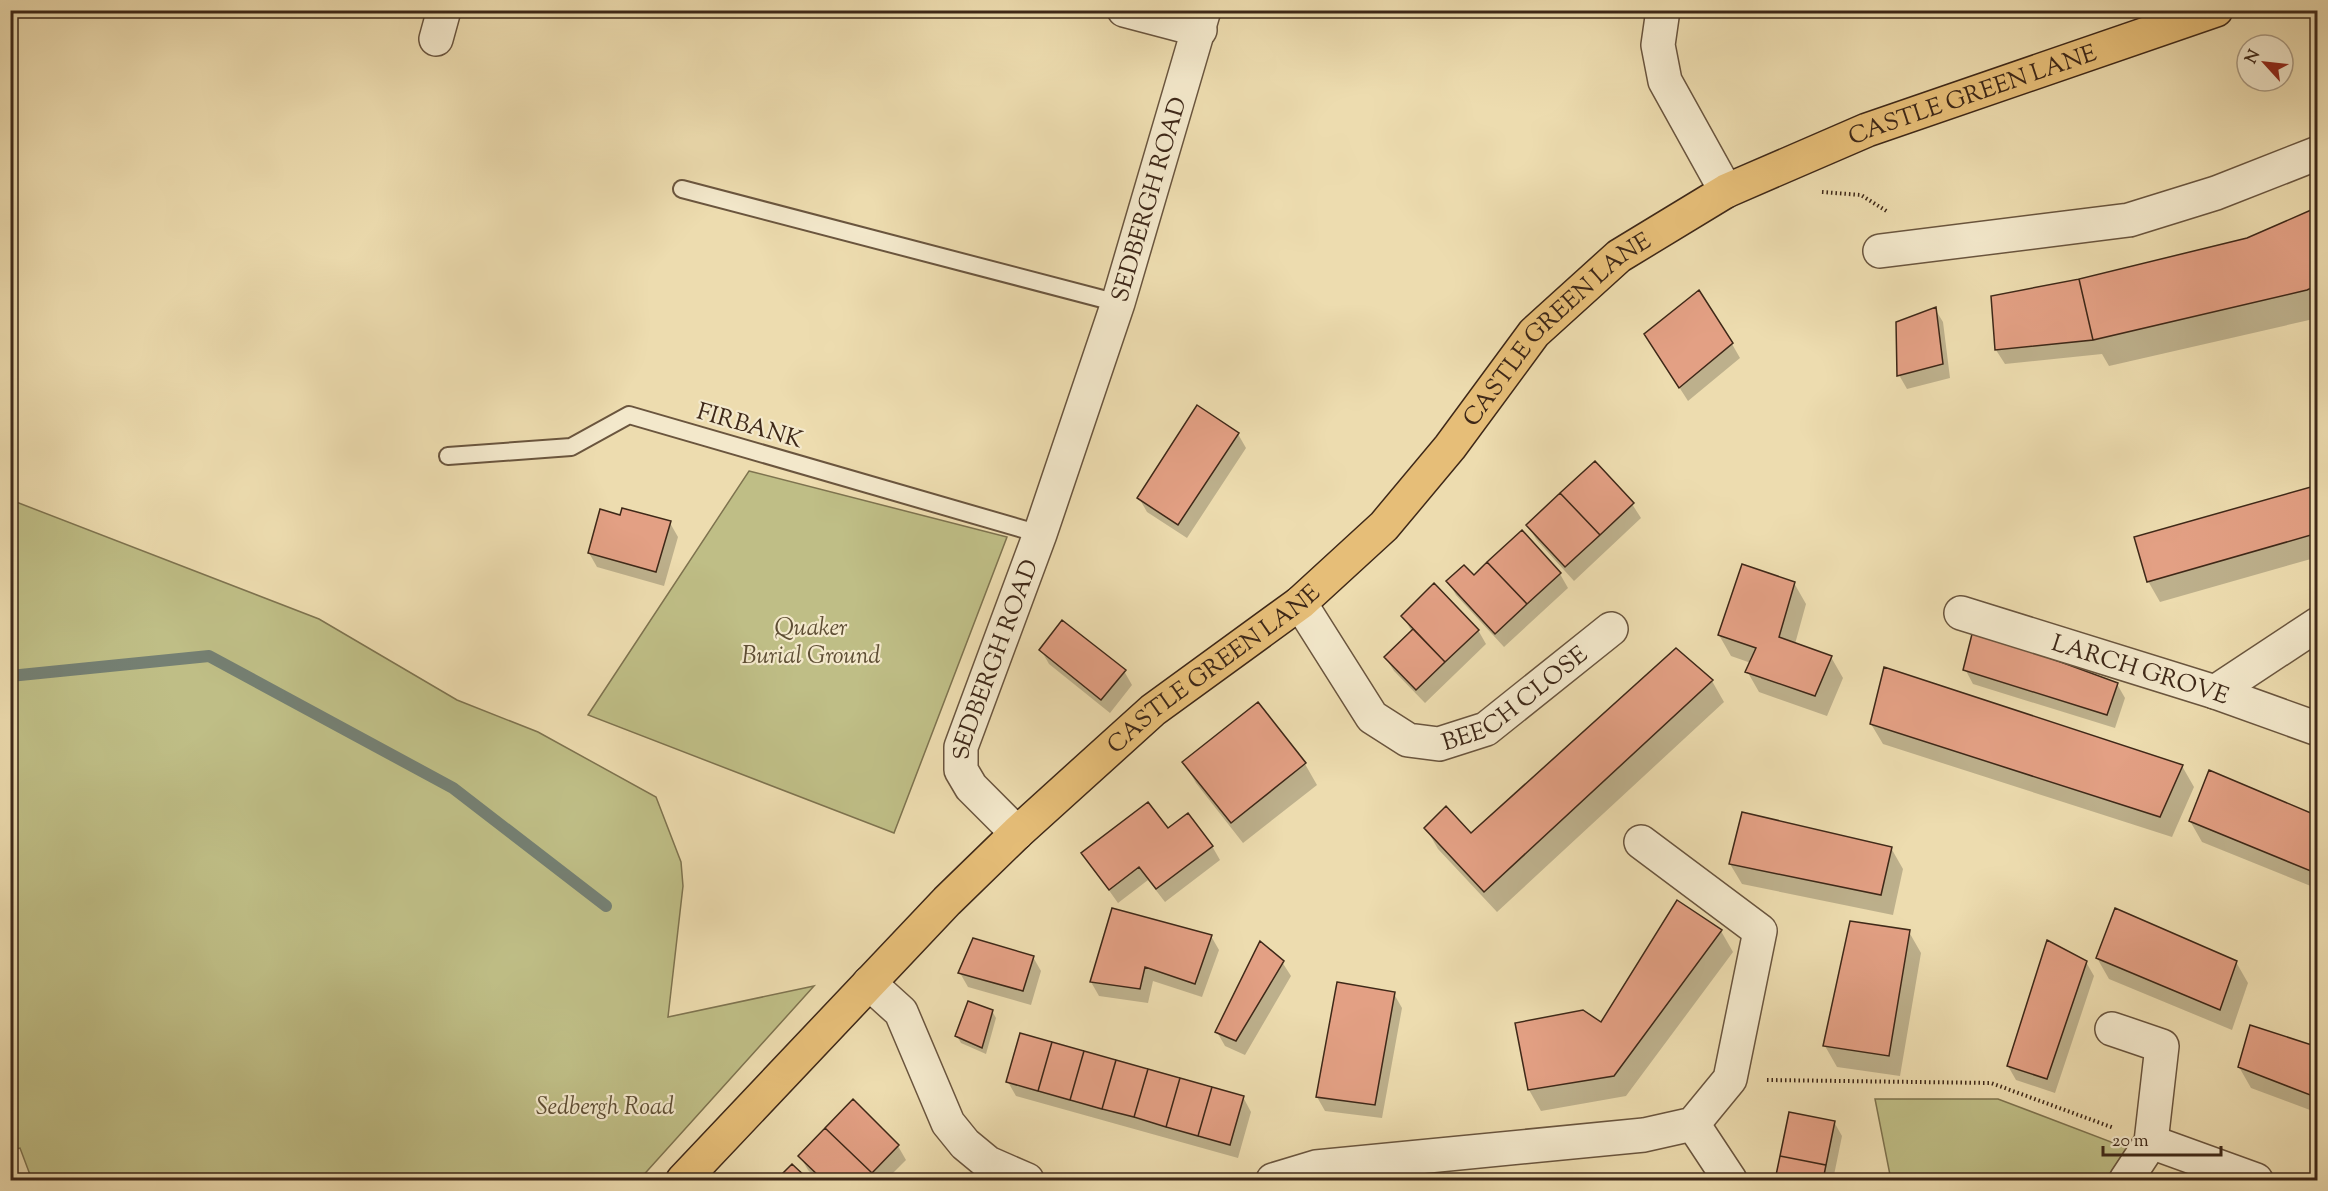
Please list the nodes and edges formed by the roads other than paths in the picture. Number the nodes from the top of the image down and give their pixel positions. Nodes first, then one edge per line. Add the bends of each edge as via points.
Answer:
1 (1125, 10) edge
2 (1663, 10) edge
3 (2216, 10) edge
4 (1202, 20) edge
5 (2318, 153) edge
6 (682, 189) dead end
7 (1726, 191) junction
8 (1895, 249) road end
9 (1118, 303) junction
10 (448, 456) dead end
11 (1040, 534) junction
12 (1300, 603) junction
13 (1961, 613) dead end
14 (2318, 624) edge
15 (1611, 629) dead end
16 (2215, 692) junction
17 (2318, 729) edge
18 (1017, 833) junction
19 (1641, 842) dead end
20 (869, 983) junction
21 (2112, 1029) dead end
22 (1694, 1124) junction
23 (2151, 1142) junction
24 (683, 1180) edge
25 (1027, 1180) edge
26 (1273, 1180) edge
27 (1730, 1180) edge
28 (2126, 1180) edge
29 (2256, 1180) edge

1 - 4 street
2 - 7 street via 1658,45 1665,81
3 - 7 highway, CASTLE GREEN LANE via 1867,130
4 - 9 street, SEDBERGH ROAD
5 - 8 street via 2216,193 2129,220
6 - 9 lane
7 - 12 highway, CASTLE GREEN LANE via 1619,256 1534,333 1450,447 1383,526
9 - 11 street, SEDBERGH ROAD
10 - 11 lane, FIRBANK via 571,447 629,415
11 - 18 street, SEDBERGH ROAD via 961,747 961,770 971,787
12 - 15 street, BEECH CLOSE via 1372,717 1408,740 1439,744 1486,729
12 - 18 highway, CASTLE GREEN LANE via 1154,710
13 - 16 street, LARCH GROVE
14 - 16 street
16 - 17 street, LARCH GROVE
18 - 20 highway
19 - 22 street via 1760,931 1730,1079
20 - 24 highway
20 - 25 street via 901,1012 948,1123 988,1163
21 - 23 street via 2162,1046
22 - 26 street via 1644,1135 1316,1167
22 - 27 street
23 - 28 street
23 - 29 street

